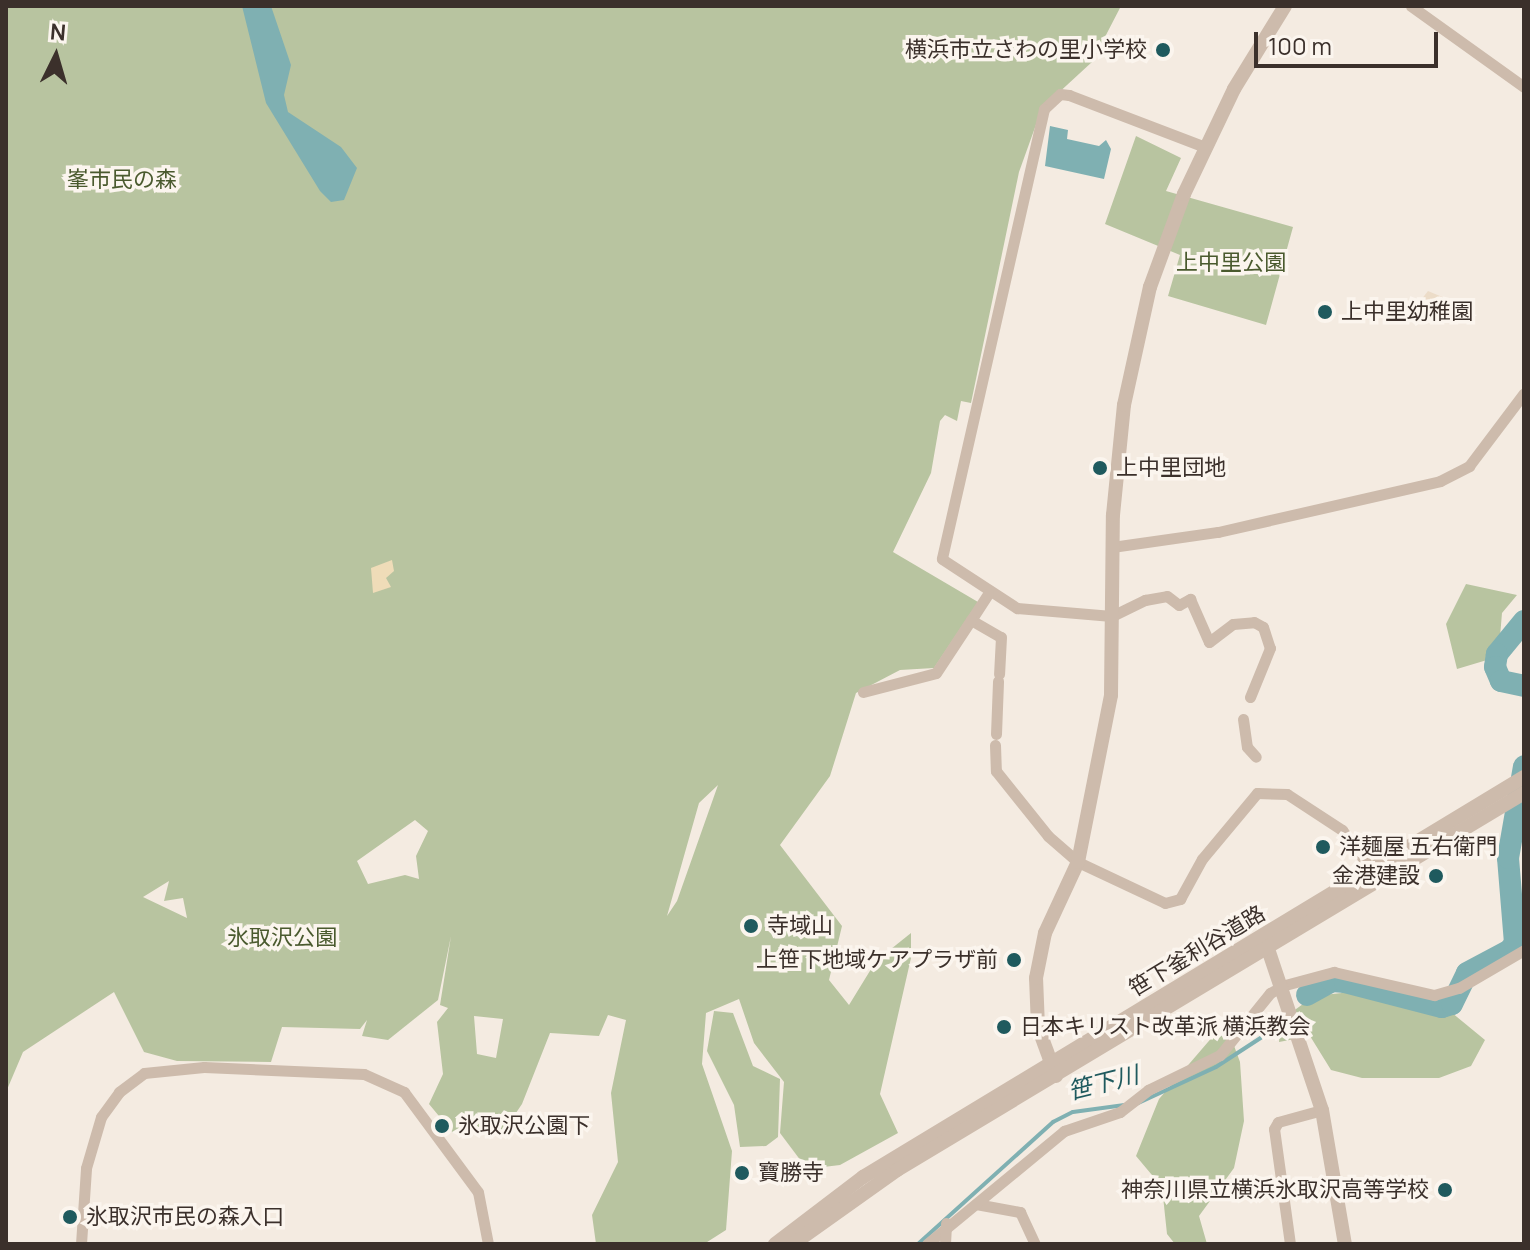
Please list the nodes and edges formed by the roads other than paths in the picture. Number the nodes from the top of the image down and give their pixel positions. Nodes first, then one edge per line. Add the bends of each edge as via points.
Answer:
1 (1285, 6) edge
2 (1411, 6) edge
3 (1424, 10) edge
4 (1524, 87) edge
5 (1205, 147) junction
6 (1524, 393) edge
7 (1112, 547) junction
8 (988, 594) junction
9 (1112, 616) junction
10 (971, 620) junction
11 (863, 692) dead end
12 (1250, 697) dead end
13 (1243, 719) dead end
14 (1256, 757) dead end
15 (1524, 777) edge
16 (1524, 793) edge
17 (1078, 862) junction
18 (1373, 872) junction
19 (1266, 942) junction
20 (1524, 950) edge
21 (1285, 985) junction
22 (1053, 1071) junction
23 (1322, 1110) junction
24 (976, 1204) junction
25 (946, 1223) junction
26 (81, 1244) edge
27 (488, 1244) edge
28 (775, 1244) edge
29 (793, 1244) edge
30 (927, 1244) edge
31 (945, 1244) edge
32 (1035, 1244) edge
33 (1290, 1244) edge
34 (1345, 1244) edge

1 - 5 street
2 - 3 street
3 - 4 street
5 - 7 street via 1150,287 1124,405
5 - 8 street via 1069,95 1060,94 1044,109 943,550 947,567
6 - 7 street via 1469,466 1440,481 1218,532
7 - 9 street
8 - 9 street via 1017,608
8 - 10 street
9 - 12 street via 1167,596 1179,605 1190,599 1209,642 1233,624 1263,627 1270,653
9 - 17 street via 1111,695
10 - 11 street via 936,673
10 - 17 street via 1001,637 996,771
13 - 14 street via 1247,747
15 - 18 street, 笹下釜利谷道路
16 - 19 street, 笹下釜利谷道路
17 - 18 street via 1165,903 1180,899 1246,801 1257,793 1287,794 1342,830
17 - 22 street via 1039,953 1035,1004
18 - 19 street, 笹下釜利谷道路
19 - 21 street
19 - 22 street, 笹下釜利谷道路
20 - 21 street via 1470,983 1434,995 1334,972
21 - 23 street
21 - 24 street via 1262,1002 1230,1048 1120,1112 1064,1131
22 - 28 street, 笹下釜利谷道路 via 826,1201
22 - 29 street, 笹下釜利谷道路 via 859,1194
23 - 33 street via 1278,1122 1274,1129
23 - 34 street
24 - 25 street
24 - 32 street via 1020,1212
25 - 30 street
25 - 31 street
26 - 27 street via 86,1168 101,1117 119,1092 144,1073 204,1067 364,1074 404,1092 478,1192

